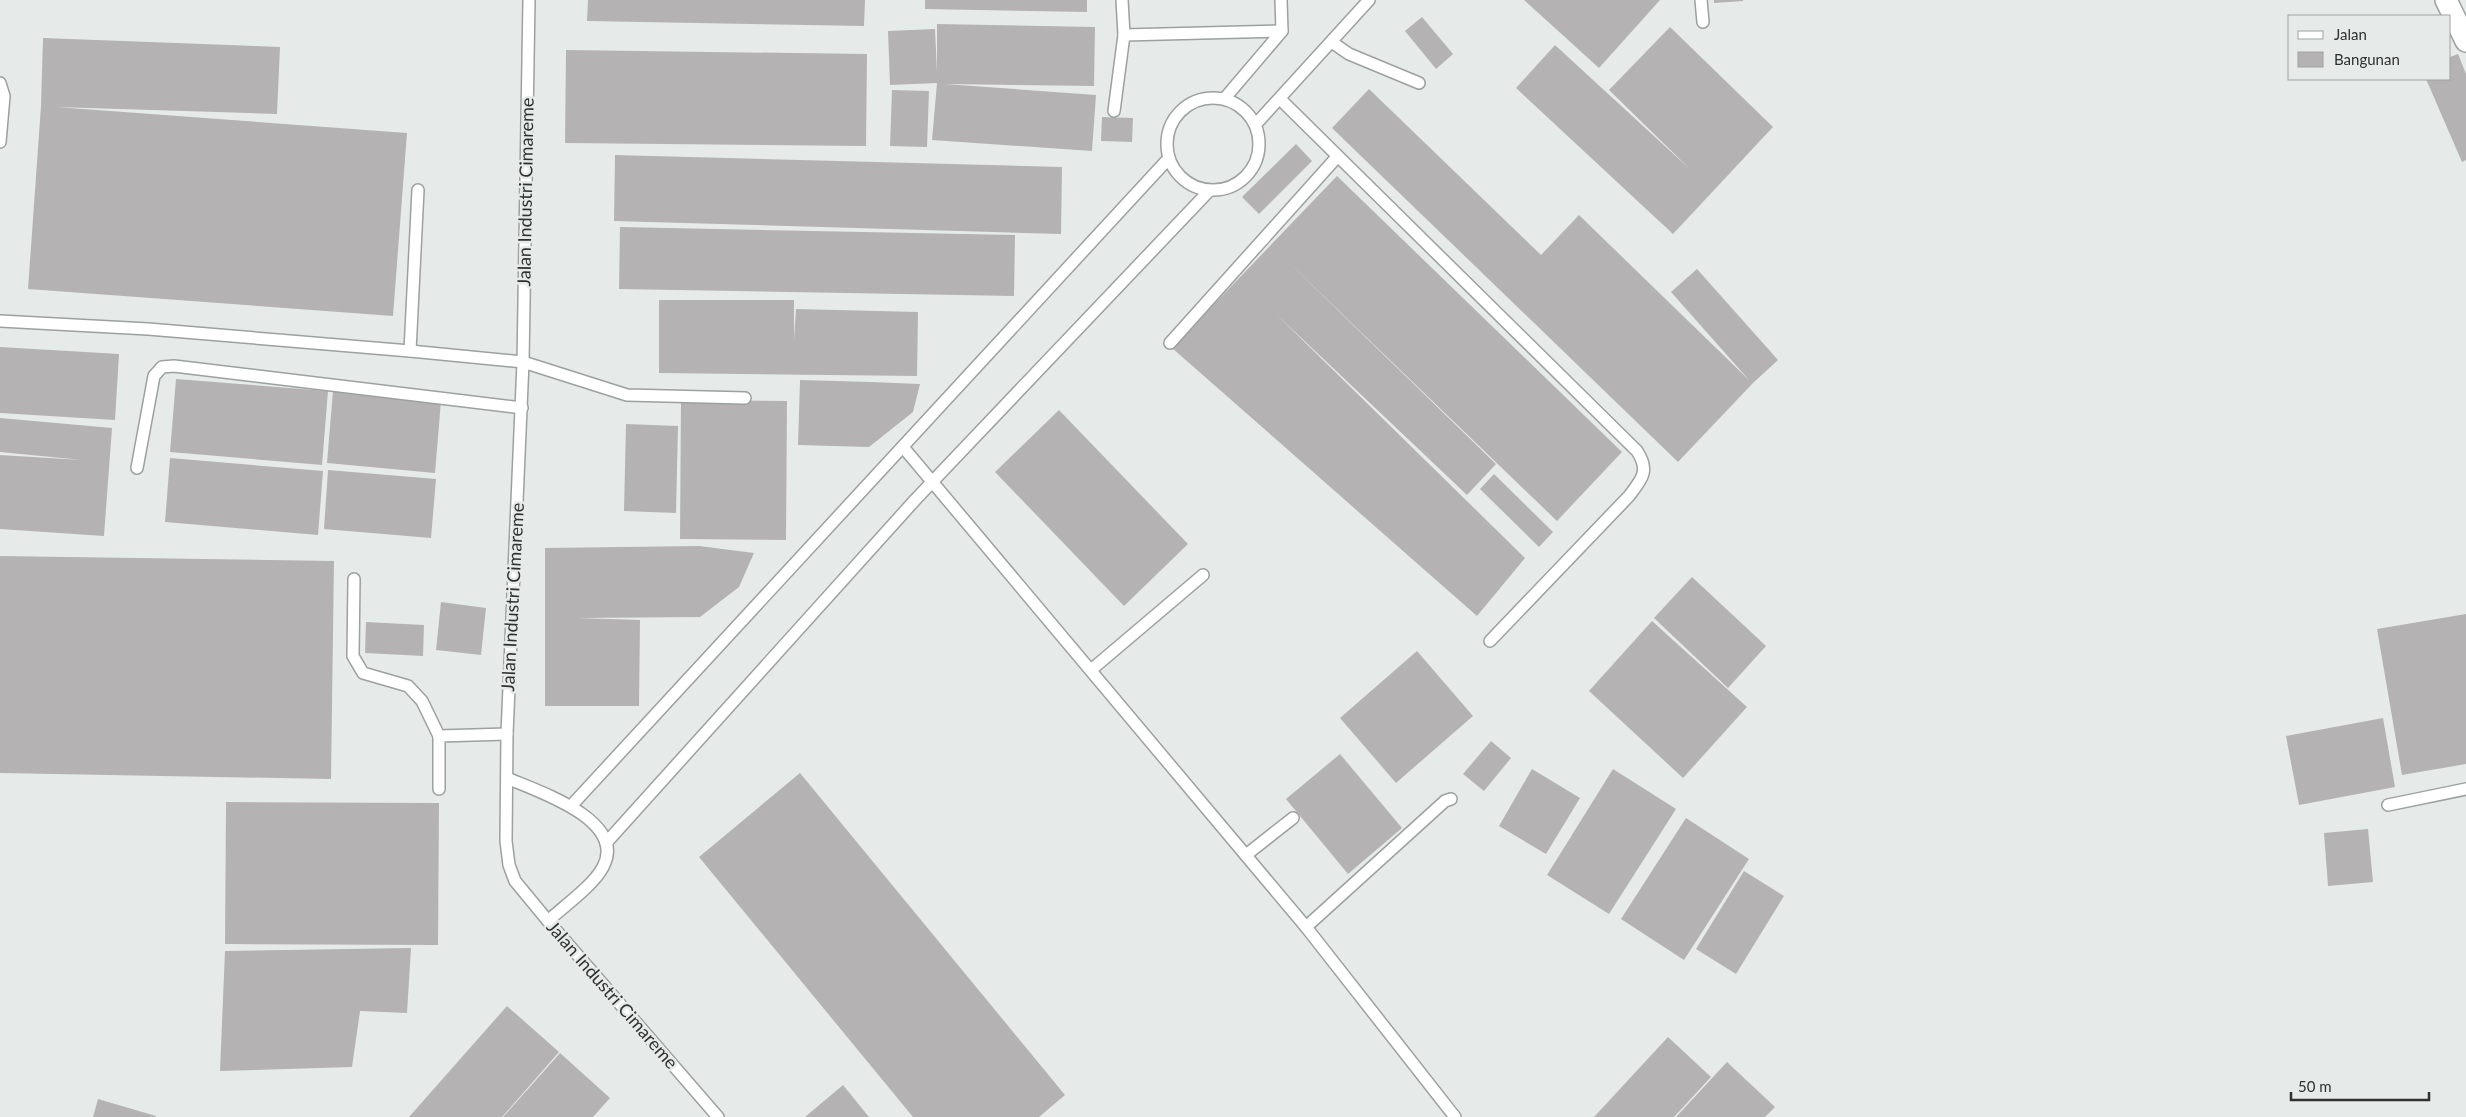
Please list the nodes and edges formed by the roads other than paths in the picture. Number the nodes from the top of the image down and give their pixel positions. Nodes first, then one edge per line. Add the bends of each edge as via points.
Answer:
1 (529, 0) edge
2 (1122, 0) edge
3 (1281, 0) edge
4 (1370, 0) edge
5 (1701, 0) edge
6 (2446, 0) edge
7 (1703, 22) dead end
8 (1282, 31) junction
9 (1124, 35) junction
10 (2466, 41) edge
11 (1333, 43) junction
12 (0, 83) edge
13 (1419, 83) dead end
14 (1225, 98) junction
15 (1280, 100) junction
16 (1114, 111) dead end
17 (1256, 124) junction
18 (0, 142) edge
19 (1337, 157) junction
20 (1169, 158) junction
21 (418, 190) dead end
22 (1208, 191) junction
23 (0, 322) edge
24 (1170, 343) dead end
25 (410, 351) junction
26 (523, 362) junction
27 (745, 398) dead end
28 (522, 408) junction
29 (903, 448) junction
30 (137, 468) dead end
31 (933, 482) junction
32 (1203, 575) dead end
33 (354, 579) dead end
34 (1490, 641) dead end
35 (1091, 670) junction
36 (507, 734) junction
37 (439, 736) junction
38 (507, 778) junction
39 (439, 789) dead end
40 (2466, 789) edge
41 (1451, 799) dead end
42 (2388, 805) dead end
43 (571, 806) junction
44 (1293, 818) dead end
45 (606, 843) junction
46 (1246, 855) junction
47 (548, 921) junction
48 (1306, 927) junction
49 (718, 1117) edge
50 (1455, 1117) edge

1 - 26 lane, Jalan Industri Cimareme
2 - 9 lane
3 - 8 lane
4 - 11 lane
5 - 7 lane
6 - 10 street
8 - 9 lane
8 - 14 lane
9 - 16 lane
11 - 13 lane via 1349,54
11 - 15 lane
12 - 18 lane via 4,96
14 - 17 lane via 1243,108
14 - 20 lane via 1205,97 1187,105 1173,119 1167,138
15 - 17 lane
15 - 19 lane
17 - 22 lane via 1260,148 1252,172 1233,187
19 - 24 lane
19 - 34 lane via 1637,451 1644,462 1644,477 1629,496
20 - 22 lane via 1177,174 1191,186
20 - 29 lane
21 - 25 lane
22 - 31 lane
23 - 25 lane via 148,328
25 - 26 lane
26 - 27 lane via 627,396
26 - 28 lane, Jalan Industri Cimareme
28 - 30 lane via 162,367 154,376
28 - 36 lane, Jalan Industri Cimareme
29 - 31 lane
29 - 43 lane
31 - 35 lane
31 - 45 lane
32 - 35 lane
33 - 37 lane via 353,656 363,674 408,686 422,701
35 - 46 lane
36 - 37 lane
36 - 38 lane, Jalan Industri Cimareme
37 - 39 lane
38 - 43 lane
38 - 47 lane, Jalan Industri Cimareme via 509,865 515,881
40 - 42 lane
41 - 48 lane
43 - 45 lane via 601,831
44 - 46 lane
45 - 47 lane via 607,856 603,868
46 - 48 lane
47 - 49 lane, Jalan Industri Cimareme
48 - 50 lane

